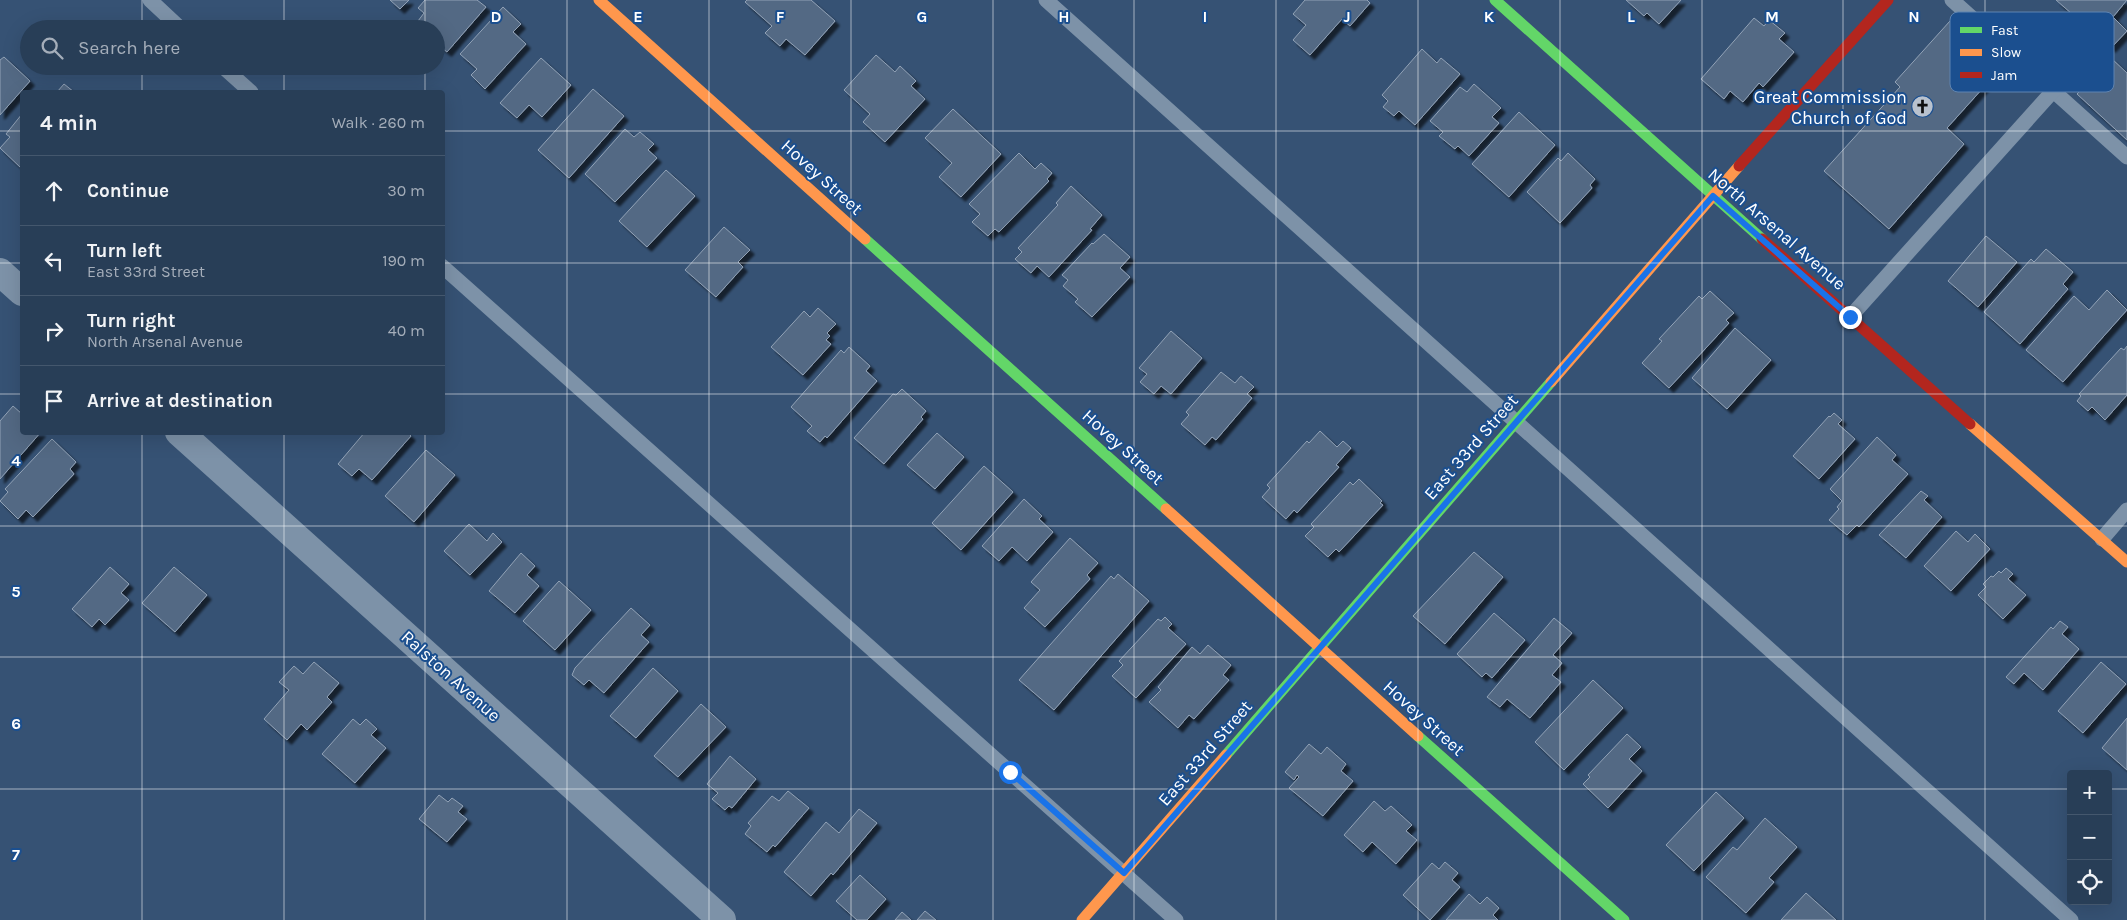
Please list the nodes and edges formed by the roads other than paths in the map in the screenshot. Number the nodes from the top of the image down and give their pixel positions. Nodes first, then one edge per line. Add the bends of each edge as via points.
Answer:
1 (150, 0) edge
2 (599, 0) edge
3 (1046, 0) edge
4 (1495, 0) edge
5 (1888, 0) edge
6 (1952, 0) edge
7 (1965, 12) edge
8 (171, 20) edge
9 (232, 75) edge
10 (249, 90) edge
11 (2052, 92) edge
12 (2054, 92) edge
13 (2127, 157) edge
14 (1713, 196) junction
15 (445, 269) edge
16 (0, 272) edge
17 (20, 290) edge
18 (1850, 317) junction
19 (1515, 423) junction
20 (183, 435) edge
21 (2127, 510) edge
22 (2102, 539) junction
23 (2127, 562) edge
24 (1320, 648) junction
25 (1124, 873) junction
26 (722, 920) edge
27 (1082, 920) edge
28 (1176, 920) edge
29 (1624, 920) edge
30 (2071, 920) edge

1 - 8 lane
2 - 24 street, Hovey Street
3 - 19 lane
4 - 14 street, North Arsenal Avenue
5 - 14 street, East 33rd Street
6 - 7 lane
9 - 10 lane
11 - 18 lane
12 - 13 lane
14 - 18 street, North Arsenal Avenue
14 - 19 street, East 33rd Street
15 - 25 lane
16 - 17 street
18 - 22 street, North Arsenal Avenue
19 - 24 street, East 33rd Street
19 - 30 lane
20 - 26 street, Ralston Avenue
21 - 22 lane
22 - 23 street, North Arsenal Avenue
24 - 25 street, East 33rd Street
24 - 29 street, Hovey Street
25 - 27 street, East 33rd Street
25 - 28 lane

